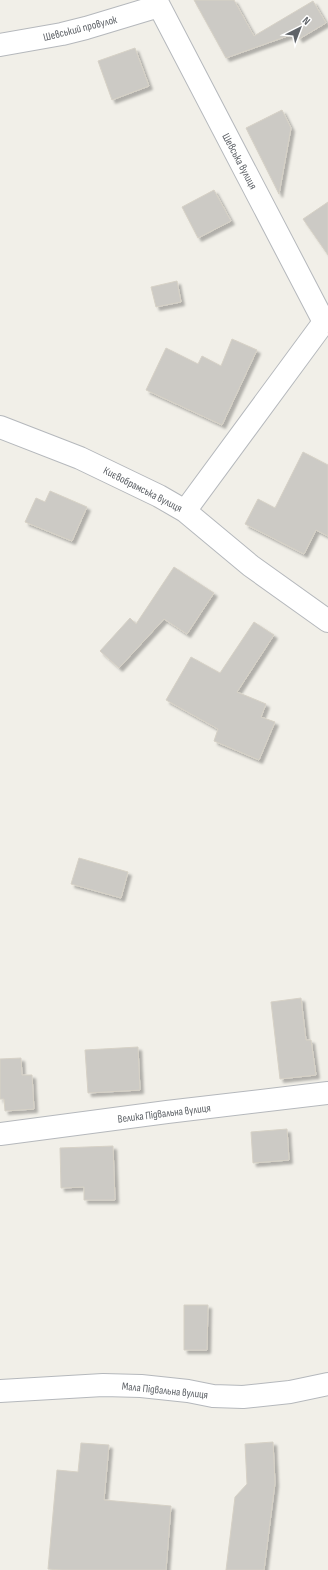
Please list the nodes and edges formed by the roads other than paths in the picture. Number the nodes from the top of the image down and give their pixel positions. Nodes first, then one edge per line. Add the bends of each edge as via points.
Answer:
1 (158, 3) edge
2 (0, 45) edge
3 (326, 320) edge
4 (0, 427) edge
5 (186, 511) junction
6 (328, 621) edge
7 (328, 1093) edge
8 (0, 1134) edge
9 (328, 1384) edge
10 (0, 1391) edge

1 - 2 street, Шевський провулок via 80,30
1 - 3 street, Шевська вулиця
3 - 5 street, Шевська вулиця
4 - 5 street, Києвобрамська вулиця via 80,458
5 - 6 street, Києвобрамська вулиця via 251,566
7 - 8 street, Велика Підвальна вулиця
9 - 10 street, Мала Підвальна вулиця via 290,1392 243,1397 102,1384

